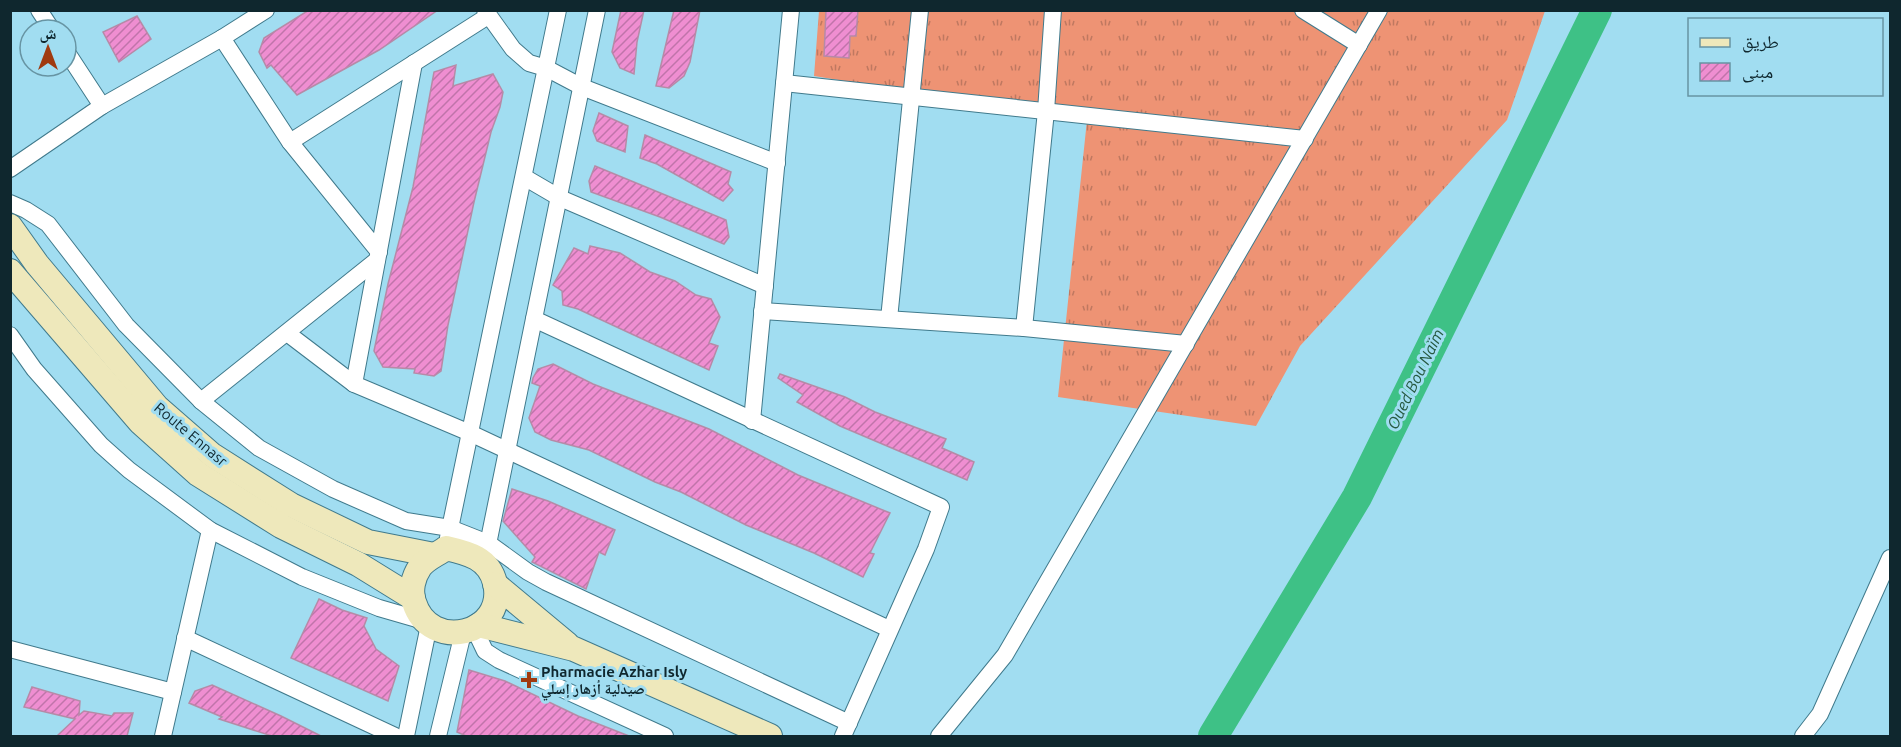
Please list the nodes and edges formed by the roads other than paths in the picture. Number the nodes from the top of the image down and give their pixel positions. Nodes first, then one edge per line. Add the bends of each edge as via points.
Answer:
1 (266, 10) edge
2 (558, 10) edge
3 (597, 10) edge
4 (791, 10) edge
5 (920, 10) edge
6 (1053, 10) edge
7 (1302, 10) edge
8 (1379, 10) edge
9 (486, 13) edge
10 (222, 38) junction
11 (1359, 45) junction
12 (414, 63) junction
13 (546, 68) junction
14 (78, 69) edge
15 (784, 83) junction
16 (582, 87) junction
17 (911, 97) junction
18 (102, 106) junction
19 (1046, 111) junction
20 (1305, 139) junction
21 (290, 142) junction
22 (777, 163) junction
23 (10, 169) edge
24 (524, 177) junction
25 (560, 198) junction
26 (10, 203) edge
27 (10, 226) edge
28 (378, 256) junction
29 (10, 272) edge
30 (765, 286) junction
31 (762, 312) junction
32 (889, 319) junction
33 (534, 320) junction
34 (1024, 328) junction
35 (287, 333) junction
36 (10, 334) edge
37 (1186, 344) junction
38 (354, 384) junction
39 (201, 401) junction
40 (752, 421) junction
41 (470, 433) junction
42 (507, 452) junction
43 (210, 530) junction
44 (444, 544) junction
45 (1890, 558) edge
46 (489, 564) junction
47 (413, 598) junction
48 (427, 623) junction
49 (472, 629) junction
50 (889, 629) junction
51 (185, 638) junction
52 (10, 649) edge
53 (574, 649) junction
54 (173, 692) junction
55 (846, 730) edge
56 (163, 736) edge
57 (395, 736) edge
58 (406, 736) edge
59 (438, 736) edge
60 (666, 736) edge
61 (770, 736) edge
62 (939, 736) edge
63 (1803, 736) edge

1 - 10 street
2 - 13 street
3 - 16 street
4 - 15 street
5 - 17 street
6 - 19 street
7 - 11 street
8 - 11 street
9 - 12 street
9 - 13 street via 519,56
10 - 18 street
10 - 21 street
11 - 20 street
12 - 21 street
12 - 28 street
13 - 16 street
13 - 24 street
14 - 18 street
15 - 17 street
15 - 22 street
16 - 22 street
16 - 25 street
17 - 19 street
17 - 32 street
18 - 23 street
19 - 20 street
19 - 34 street
20 - 37 street
21 - 28 street
22 - 30 street
24 - 25 street
24 - 41 street
25 - 30 street
25 - 33 street
26 - 39 street via 48,224 126,325
27 - 44 main road, Route Ennasr via 157,407 212,455 291,505 368,542
28 - 35 street
28 - 38 street
29 - 47 main road, Route Ennasr via 140,422 198,474 281,526 358,564
30 - 31 street
31 - 32 street
31 - 40 street
32 - 34 street
33 - 40 street
33 - 42 street
34 - 37 street
35 - 38 street
35 - 39 street
36 - 43 street via 34,369 101,445
37 - 62 street via 1005,655
38 - 41 street
39 - 44 street via 259,448
40 - 50 street via 941,507
41 - 42 street
41 - 44 street
42 - 46 street
42 - 50 street
43 - 48 street via 302,577
43 - 51 street
44 - 46 main road
44 - 47 main road via 419,569 412,588
45 - 63 street via 1820,714
46 - 49 main road via 496,595 493,607 488,617
46 - 53 main road
46 - 55 street via 528,572
47 - 48 main road
48 - 49 main road via 451,633
48 - 58 street
49 - 53 main road
49 - 59 street
49 - 60 street via 485,651 499,660
50 - 55 street
51 - 54 street
51 - 57 street
52 - 54 street
53 - 61 main road
54 - 56 street

